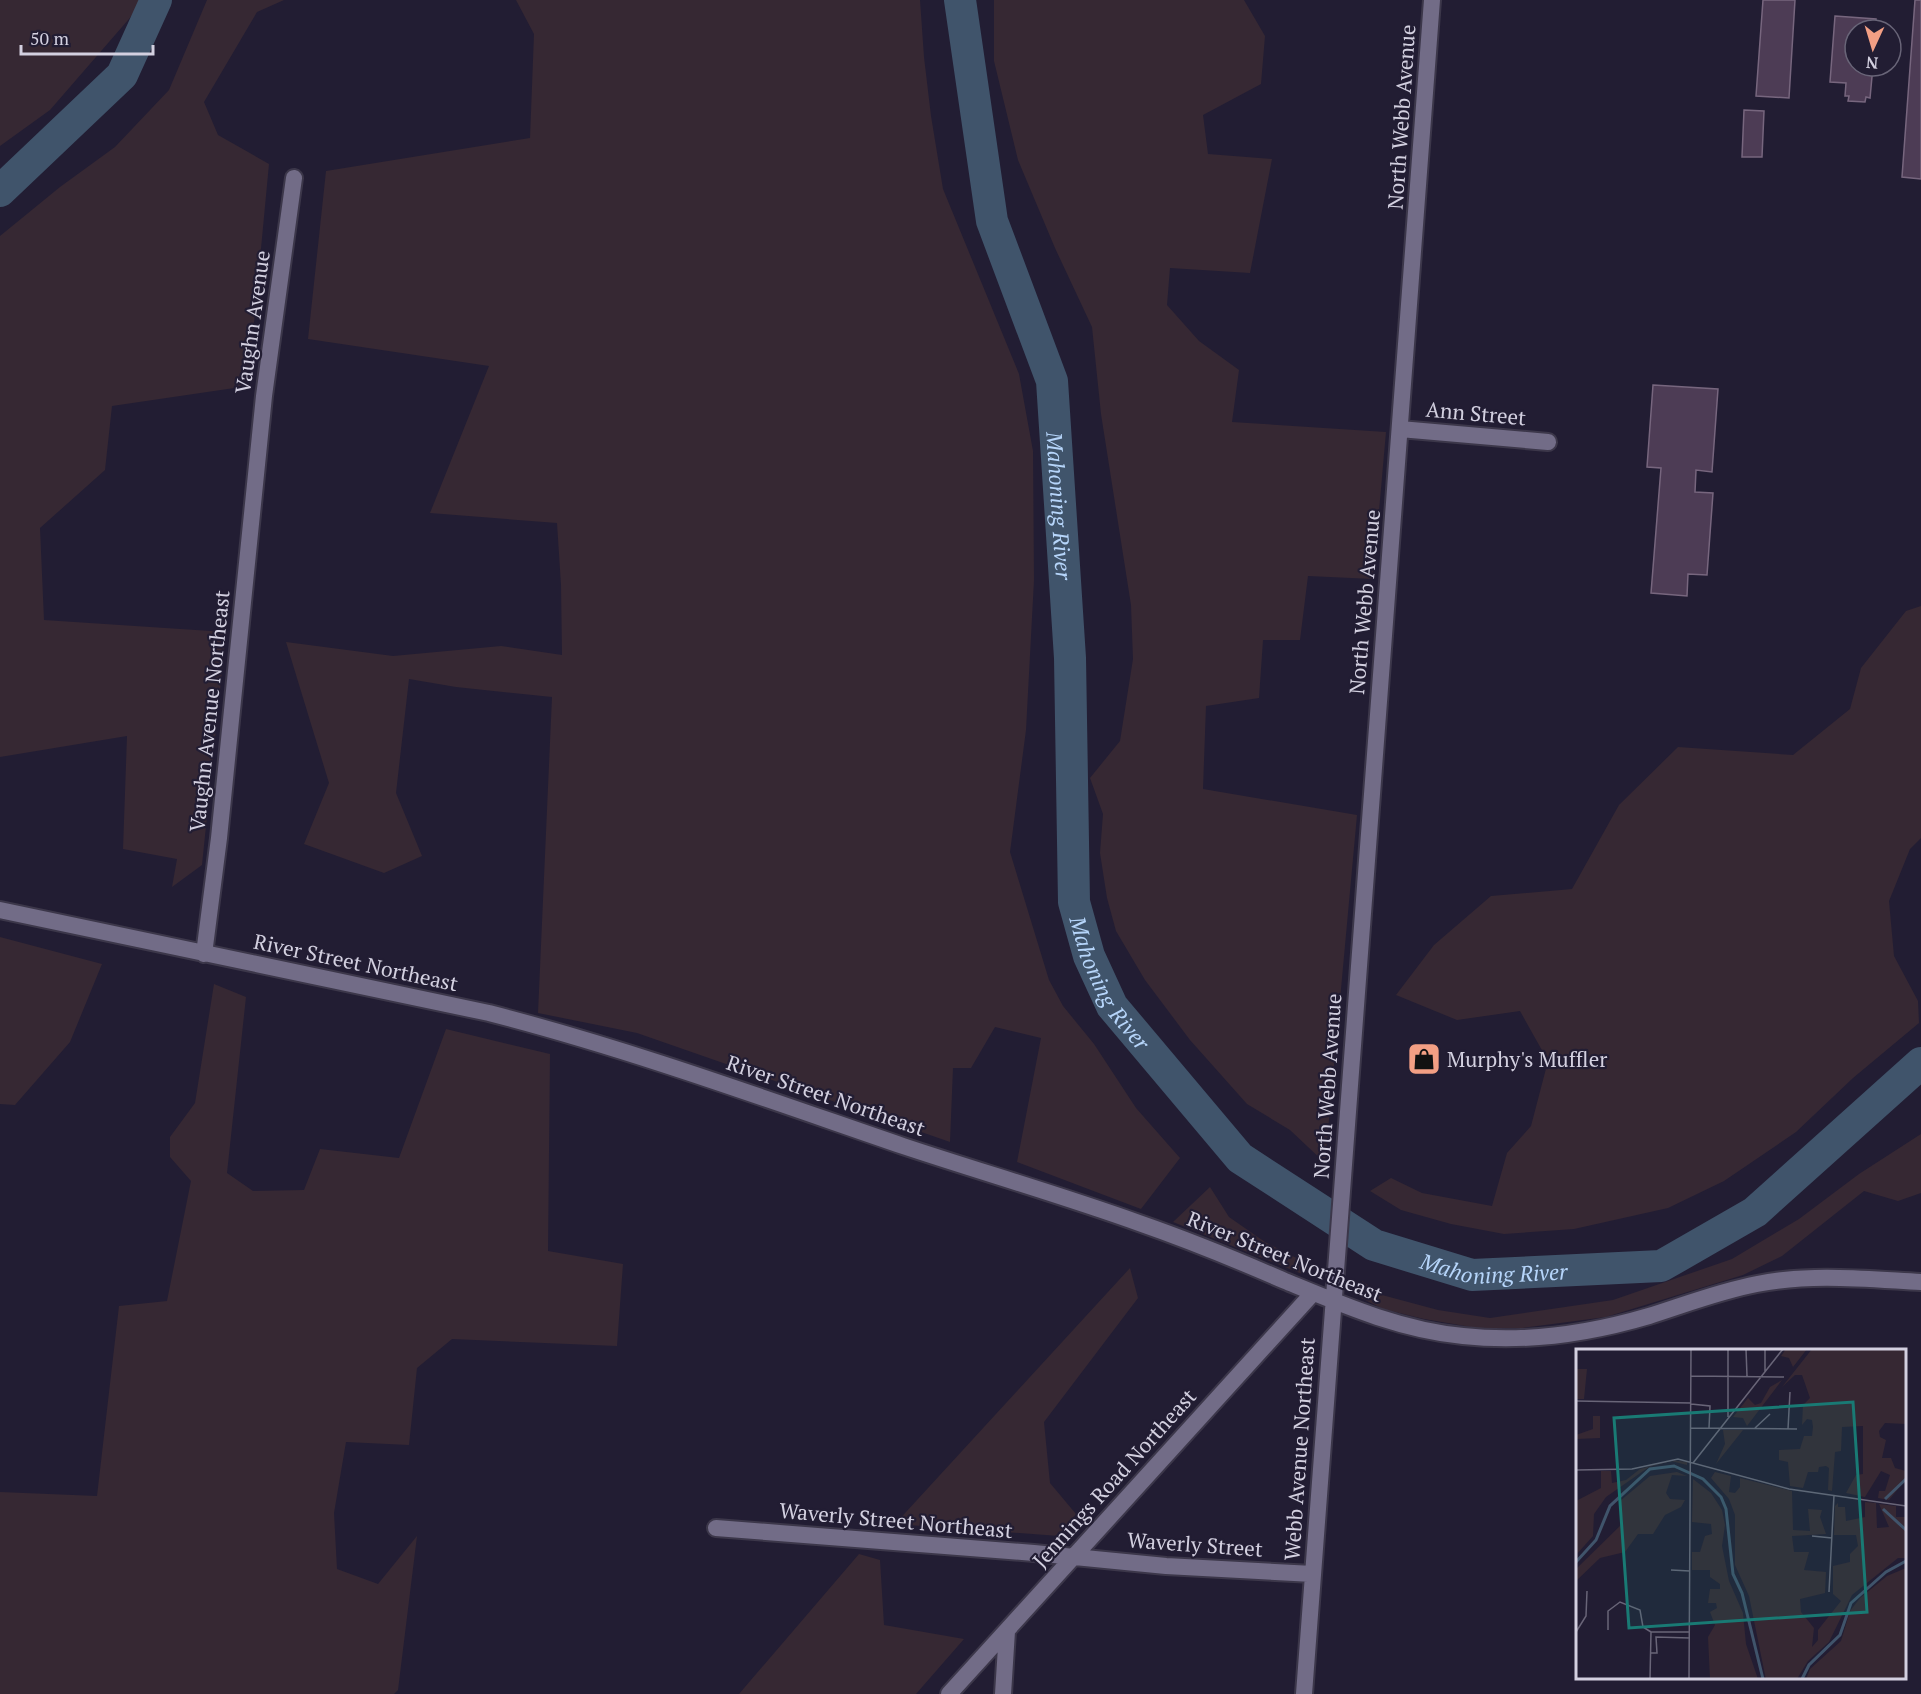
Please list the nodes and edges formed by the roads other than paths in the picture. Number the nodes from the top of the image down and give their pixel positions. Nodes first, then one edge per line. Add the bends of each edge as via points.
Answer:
1 (1432, 0) edge
2 (294, 178) dead end
3 (1400, 429) junction
4 (1548, 441) dead end
5 (256, 472) joint
6 (0, 910) edge
7 (204, 954) junction
8 (1340, 1207) joint
9 (1921, 1282) edge
10 (1313, 1293) junction
11 (1333, 1302) junction
12 (716, 1528) dead end
13 (1073, 1557) junction
14 (1313, 1574) junction
15 (1007, 1631) junction
16 (949, 1694) edge
17 (1003, 1694) edge
18 (1304, 1694) edge

1 - 3 street, North Webb Avenue
2 - 5 street, Vaughn Avenue
3 - 4 street, Ann Street
3 - 8 street, North Webb Avenue
5 - 7 street, Vaughn Avenue Northeast
6 - 7 street, River Street Northeast
7 - 10 street, River Street Northeast via 489,1013 572,1035 1137,1222
8 - 11 street, Webb Avenue Northeast
9 - 11 street, River Street Northeast via 1807,1277 1781,1280 1625,1322 1569,1334 1516,1338 1462,1336 1410,1327
10 - 11 street, River Street Northeast
10 - 13 street, Jennings Road Northeast
11 - 14 street, Webb Avenue Northeast
12 - 13 street, Waverly Street Northeast
13 - 14 street, Waverly Street
13 - 15 street, Jennings Road Northeast
14 - 18 street, Webb Avenue Northeast
15 - 16 street, Jennings Road Northeast
15 - 17 street

